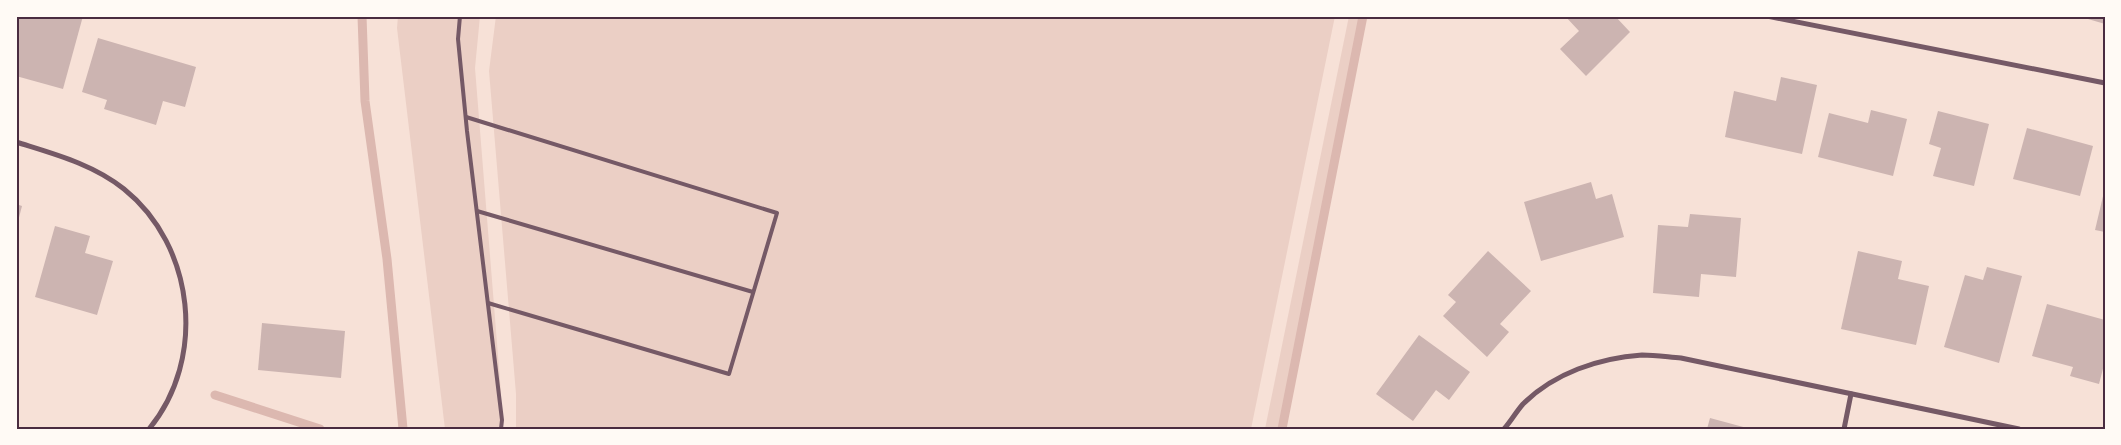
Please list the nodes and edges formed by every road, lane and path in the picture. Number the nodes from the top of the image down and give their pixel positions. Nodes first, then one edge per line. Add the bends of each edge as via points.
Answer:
1 (460, 16) edge
2 (1767, 16) edge
3 (2105, 83) edge
4 (466, 117) junction
5 (16, 142) edge
6 (477, 211) junction
7 (753, 292) junction
8 (488, 303) junction
9 (1851, 394) junction
10 (149, 429) edge
11 (502, 429) edge
12 (1504, 429) edge
13 (1844, 429) edge
14 (2019, 429) edge

1 - 4 lane via 458,39
2 - 3 street
4 - 6 lane
4 - 7 lane via 777,212
5 - 10 street via 96,170 125,189 152,217 171,249 183,284 184,356 174,388
6 - 7 lane
6 - 8 lane
7 - 8 lane via 729,374
8 - 11 lane
9 - 12 street via 1681,358 1644,355 1607,359 1543,387
9 - 13 street
9 - 14 street

